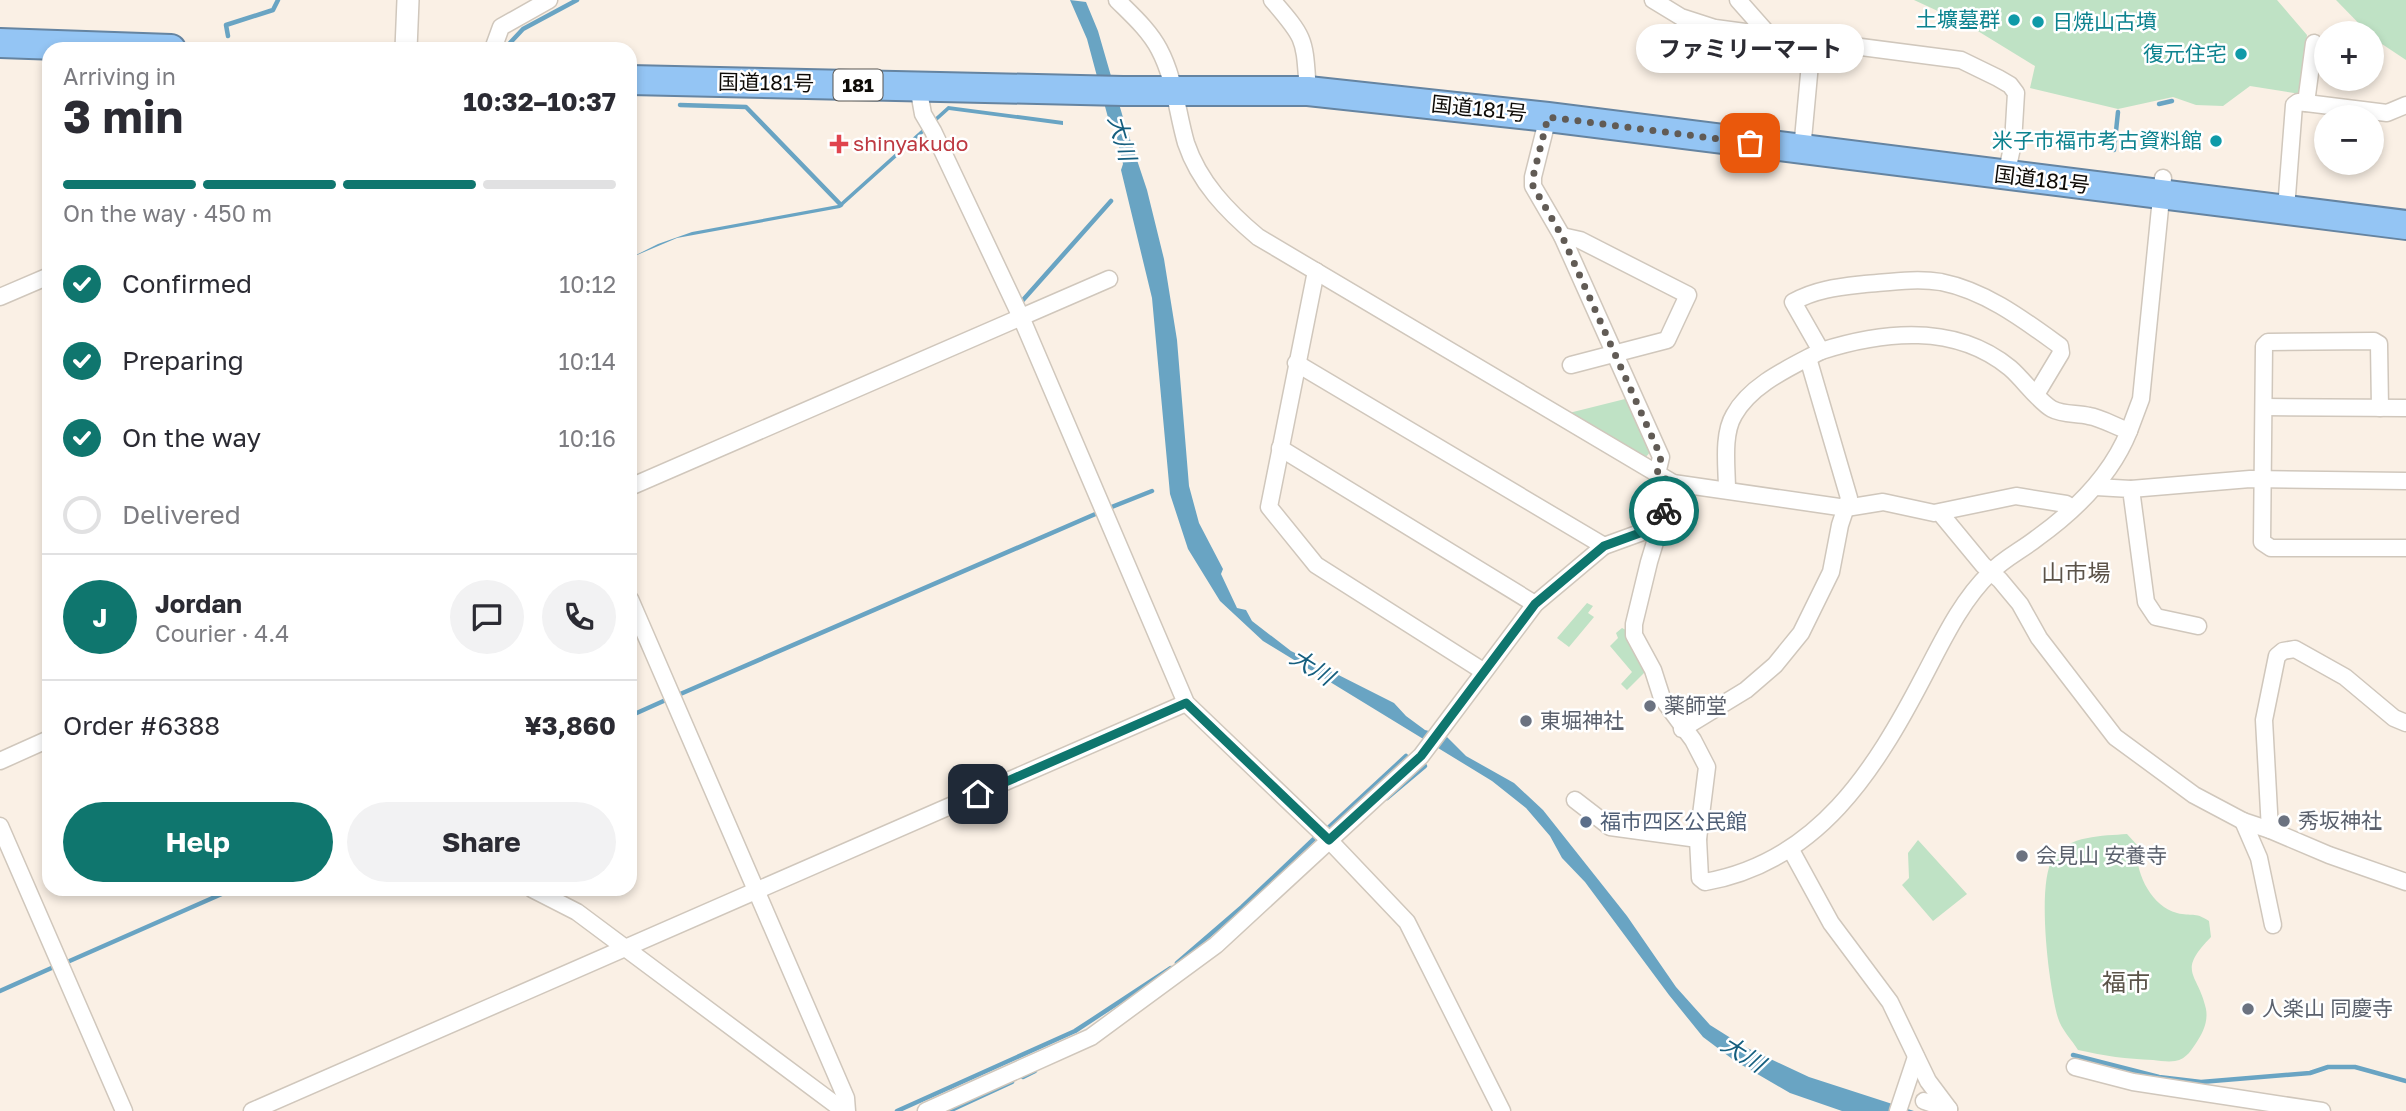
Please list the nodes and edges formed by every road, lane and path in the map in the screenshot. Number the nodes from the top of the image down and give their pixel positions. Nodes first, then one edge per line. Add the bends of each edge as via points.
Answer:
1 (408, 0) edge
2 (549, 0) edge
3 (1117, 0) edge
4 (1272, 0) edge
5 (1653, 0) edge
6 (1738, 0) edge
7 (1769, 35) junction
8 (406, 42) edge
9 (496, 42) edge
10 (1812, 42) junction
11 (0, 43) edge
12 (2314, 43) dead end
13 (42, 44) edge
14 (0, 60) edge
15 (42, 61) edge
16 (637, 63) edge
17 (637, 80) edge
18 (1084, 82) junction
19 (1172, 84) junction
20 (918, 86) junction
21 (1308, 87) junction
22 (2306, 103) junction
23 (2406, 106) edge
24 (1548, 117) junction
25 (1802, 143) junction
26 (2008, 169) junction
27 (2162, 187) junction
28 (2287, 195) junction
29 (2406, 211) edge
30 (2406, 225) edge
31 (1562, 236) junction
32 (1316, 271) junction
33 (42, 279) edge
34 (1110, 279) dead end
35 (0, 297) edge
36 (1021, 317) junction
37 (1614, 354) junction
38 (1815, 355) junction
39 (1296, 363) junction
40 (1571, 365) dead end
41 (2036, 393) junction
42 (2264, 407) junction
43 (2381, 408) junction
44 (2406, 408) edge
45 (2129, 431) junction
46 (1280, 448) junction
47 (1657, 474) junction
48 (2263, 481) junction
49 (2406, 481) edge
50 (1673, 483) junction
51 (637, 484) edge
52 (2096, 487) junction
53 (2131, 488) junction
54 (1727, 490) junction
55 (1846, 508) junction
56 (2073, 508) junction
57 (1940, 513) junction
58 (1659, 526) junction
59 (1604, 546) junction
60 (2406, 548) edge
61 (1991, 572) junction
62 (1535, 604) junction
63 (637, 615) edge
64 (2198, 626) dead end
65 (1483, 671) junction
66 (1186, 703) junction
67 (2406, 723) edge
68 (1682, 729) junction
69 (42, 743) edge
70 (0, 761) edge
71 (1575, 800) dead end
72 (2243, 821) junction
73 (0, 826) edge
74 (2270, 830) junction
75 (1698, 839) junction
76 (1329, 840) junction
77 (1791, 850) junction
78 (2406, 882) edge
79 (757, 890) junction
80 (546, 896) edge
81 (2273, 925) dead end
82 (626, 949) junction
83 (1916, 1057) junction
84 (2075, 1067) dead end
85 (1924, 1101) dead end
86 (1900, 1105) edge
87 (1952, 1110) edge
88 (124, 1111) edge
89 (252, 1111) edge
90 (846, 1111) edge
91 (926, 1111) edge
92 (1503, 1111) edge
93 (2322, 1111) edge

1 - 8 street
2 - 9 street via 501,27
3 - 19 street via 1159,49
4 - 21 street via 1300,33 1308,60
5 - 7 street via 1681,17 1715,28
6 - 7 street
7 - 10 street
10 - 25 street
10 - 26 street via 1961,60 2010,85 2016,93
11 - 13 highway
12 - 22 street
14 - 15 highway
16 - 18 highway, 国道181号 / 181
17 - 20 highway, 国道181号 / 181
18 - 19 highway, 国道181号 / 181
18 - 20 highway, 国道181号 / 181
19 - 21 highway, 国道181号 / 181
19 - 32 street via 1189,149 1213,193 1258,237
20 - 36 street via 923,114
21 - 24 highway, 国道181号 / 181
21 - 25 highway, 国道181号 / 181 via 1465,95
22 - 23 street via 2387,113
22 - 28 street via 2294,105
24 - 25 highway, 国道181号 / 181
24 - 31 street via 1533,186
25 - 26 highway, 国道181号 / 181
26 - 27 highway, 国道181号 / 181
27 - 28 highway, 国道181号 / 181
27 - 30 highway, 国道181号 / 181
27 - 45 street via 2141,399
28 - 29 highway, 国道181号 / 181
31 - 37 street
31 - 37 street via 1580,240 1688,295 1667,340
32 - 39 street
32 - 47 street
33 - 35 street
34 - 36 street
36 - 51 street
36 - 66 street
37 - 40 street
37 - 47 street via 1661,457
38 - 41 street via 1853,341 1928,335 1983,350
38 - 41 street via 1793,302 1810,292 1899,281 1940,282 2002,306 2060,346 2062,353
38 - 54 street via 1751,395 1733,415 1728,433
38 - 55 street via 1850,498
39 - 46 street
39 - 59 street
41 - 45 street via 2055,411 2092,416
42 - 43 street
42 - 43 street via 2264,346 2268,342 2374,341 2379,344
42 - 48 street
43 - 44 street
45 - 52 street
46 - 62 street
46 - 65 street via 1269,507 1316,565
47 - 50 street
48 - 49 street
48 - 53 street
48 - 60 street via 2262,542 2267,548
50 - 54 street
50 - 58 street
52 - 53 street
52 - 56 street
53 - 64 street via 2148,607 2156,617
54 - 55 street
55 - 57 street via 1883,502
55 - 68 street via 1831,572 1801,633 1775,665 1746,690
56 - 57 street via 2016,496
56 - 61 street
57 - 61 street
58 - 59 street
58 - 68 street via 1634,635 1662,698
59 - 62 street
61 - 72 street via 2020,604 2039,638 2115,737 2194,795
61 - 77 street via 1950,627 1903,716 1862,778 1831,816
62 - 65 street
63 - 79 street
65 - 76 street via 1421,756
66 - 76 street
66 - 79 street
67 - 74 street via 2345,677 2295,649 2281,652 2264,720
68 - 75 street via 1693,740 1708,772
69 - 70 street
71 - 75 street via 1610,827
72 - 74 street
72 - 81 street via 2259,858
73 - 88 street
74 - 78 street
75 - 77 street via 1700,878 1705,882 1744,872
76 - 91 street via 1216,945 1091,1037
76 - 92 street via 1407,922
77 - 83 street via 1831,923 1890,1002
79 - 82 street
79 - 90 street via 846,1098
80 - 82 street via 577,912
82 - 89 street
82 - 90 street
83 - 86 street
83 - 87 street via 1928,1081
84 - 93 street via 2133,1082
85 - 87 street

